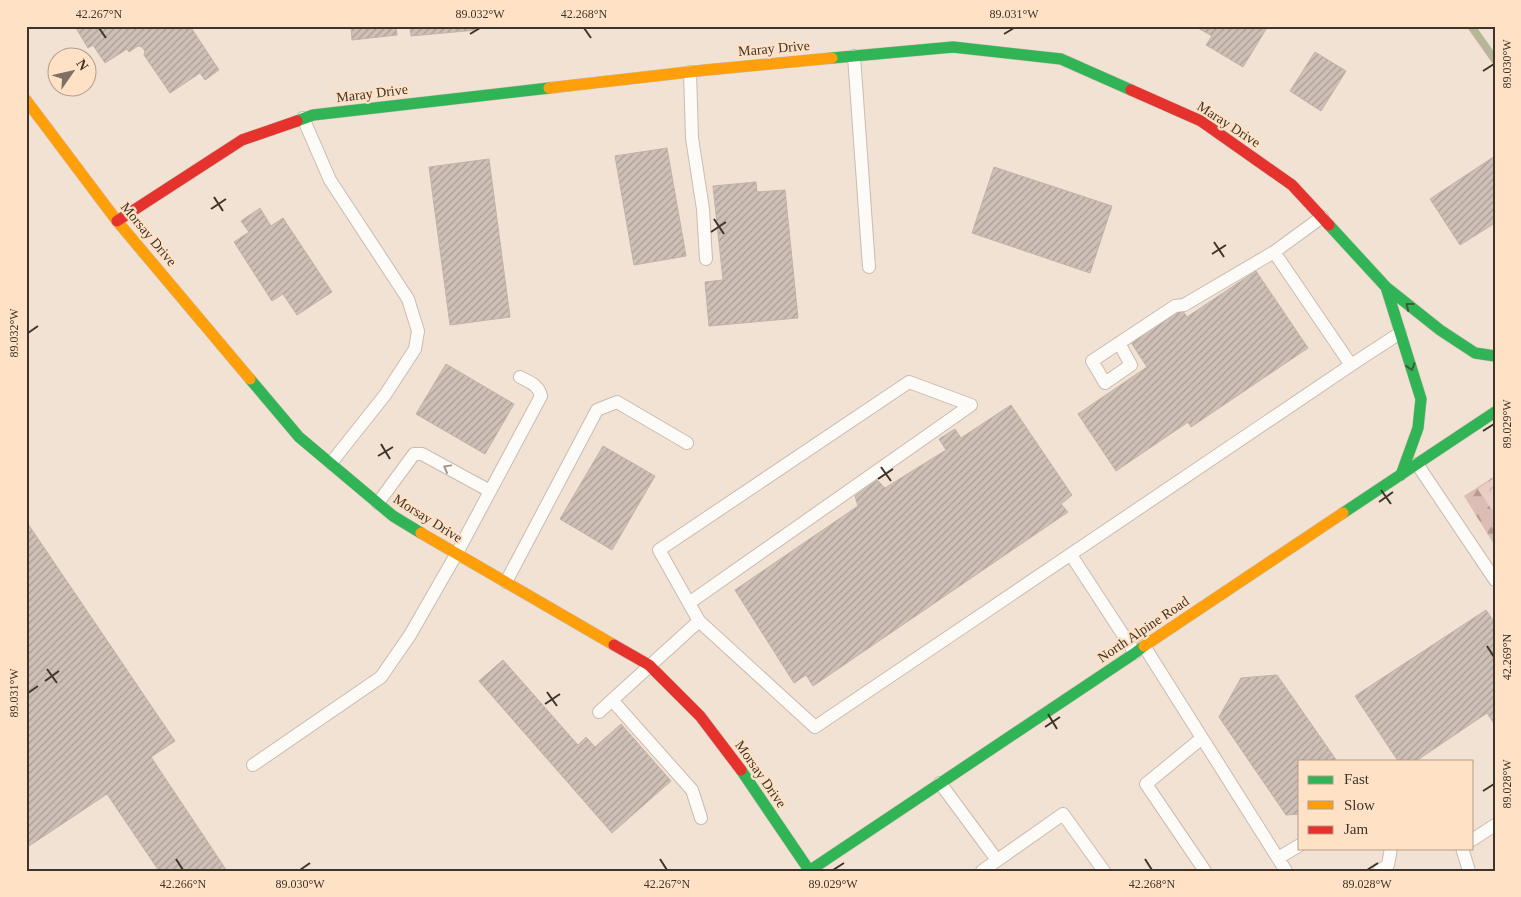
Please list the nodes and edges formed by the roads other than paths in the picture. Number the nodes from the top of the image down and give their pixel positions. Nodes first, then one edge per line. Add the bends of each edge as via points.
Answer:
1 (854, 56) junction
2 (690, 72) junction
3 (26, 100) edge
4 (303, 118) junction
5 (1322, 217) junction
6 (117, 221) junction
7 (1274, 252) junction
8 (706, 259) dead end
9 (869, 267) dead end
10 (1386, 288) junction
11 (1400, 334) junction
12 (1119, 344) dead end
13 (1495, 356) edge
14 (1351, 365) junction
15 (520, 377) dead end
16 (1495, 412) edge
17 (687, 443) dead end
18 (331, 463) junction
19 (1417, 464) junction
20 (1401, 475) junction
21 (490, 491) junction
22 (378, 503) junction
23 (456, 553) junction
24 (1071, 555) junction
25 (1495, 580) edge
26 (506, 582) junction
27 (689, 603) junction
28 (699, 621) junction
29 (1139, 650) junction
30 (649, 664) junction
31 (612, 700) junction
32 (599, 712) dead end
33 (1202, 738) junction
34 (253, 765) dead end
35 (940, 783) junction
36 (701, 818) dead end
37 (1495, 825) edge
38 (1474, 839) edge
39 (1298, 847) edge
40 (1391, 850) edge
41 (1463, 850) edge
42 (1278, 858) junction
43 (997, 860) junction
44 (809, 871) edge
45 (982, 871) edge
46 (1104, 871) edge
47 (1205, 871) edge
48 (1286, 871) edge
49 (1380, 871) edge
50 (1468, 871) edge

1 - 2 street, Maray Drive
1 - 5 street, Maray Drive via 953,47 1061,59 1201,121 1292,185
1 - 9 lane
2 - 4 street, Maray Drive
2 - 8 lane via 692,138 703,209
3 - 6 street, Morsay Drive
4 - 6 street, Maray Drive via 242,140
4 - 18 lane via 330,180 408,300 418,331 415,349 385,395
5 - 7 lane
5 - 10 street, Maray Drive
6 - 18 street, Morsay Drive via 299,437
7 - 12 lane via 1184,305 1175,306
7 - 14 lane
10 - 11 street
13 -> 10 street, Maray Drive via 1475,353
11 - 14 lane
11 -> 20 street via 1420,399 1418,428
14 - 24 lane
15 - 21 lane via 534,385 541,396
16 - 19 street, North Alpine Road
17 - 26 lane via 617,402 597,410
18 - 22 street, Morsay Drive
19 - 20 street, North Alpine Road
19 - 25 lane
20 - 29 street, North Alpine Road
21 -> 22 lane via 422,454 414,454
21 - 23 lane
22 - 23 street, Morsay Drive via 393,516
23 - 26 street, Morsay Drive
23 - 34 lane via 410,635 381,677
24 - 28 lane via 816,727
24 - 29 lane
26 - 30 street, Morsay Drive
27 - 27 lane via 659,550 908,382 971,405
27 - 28 lane
28 - 30 lane
29 - 33 lane
29 - 35 street, North Alpine Road
30 - 31 lane
30 - 44 street, Morsay Drive via 700,716 724,747
31 - 32 lane
31 - 36 lane via 692,790
33 - 42 lane
33 - 47 lane via 1146,784
35 - 43 lane
35 - 44 street, North Alpine Road
37 - 38 lane
39 - 42 lane
40 - 49 lane via 1388,865
41 - 50 lane
42 - 48 lane
43 - 45 lane
43 - 46 lane via 1063,814

